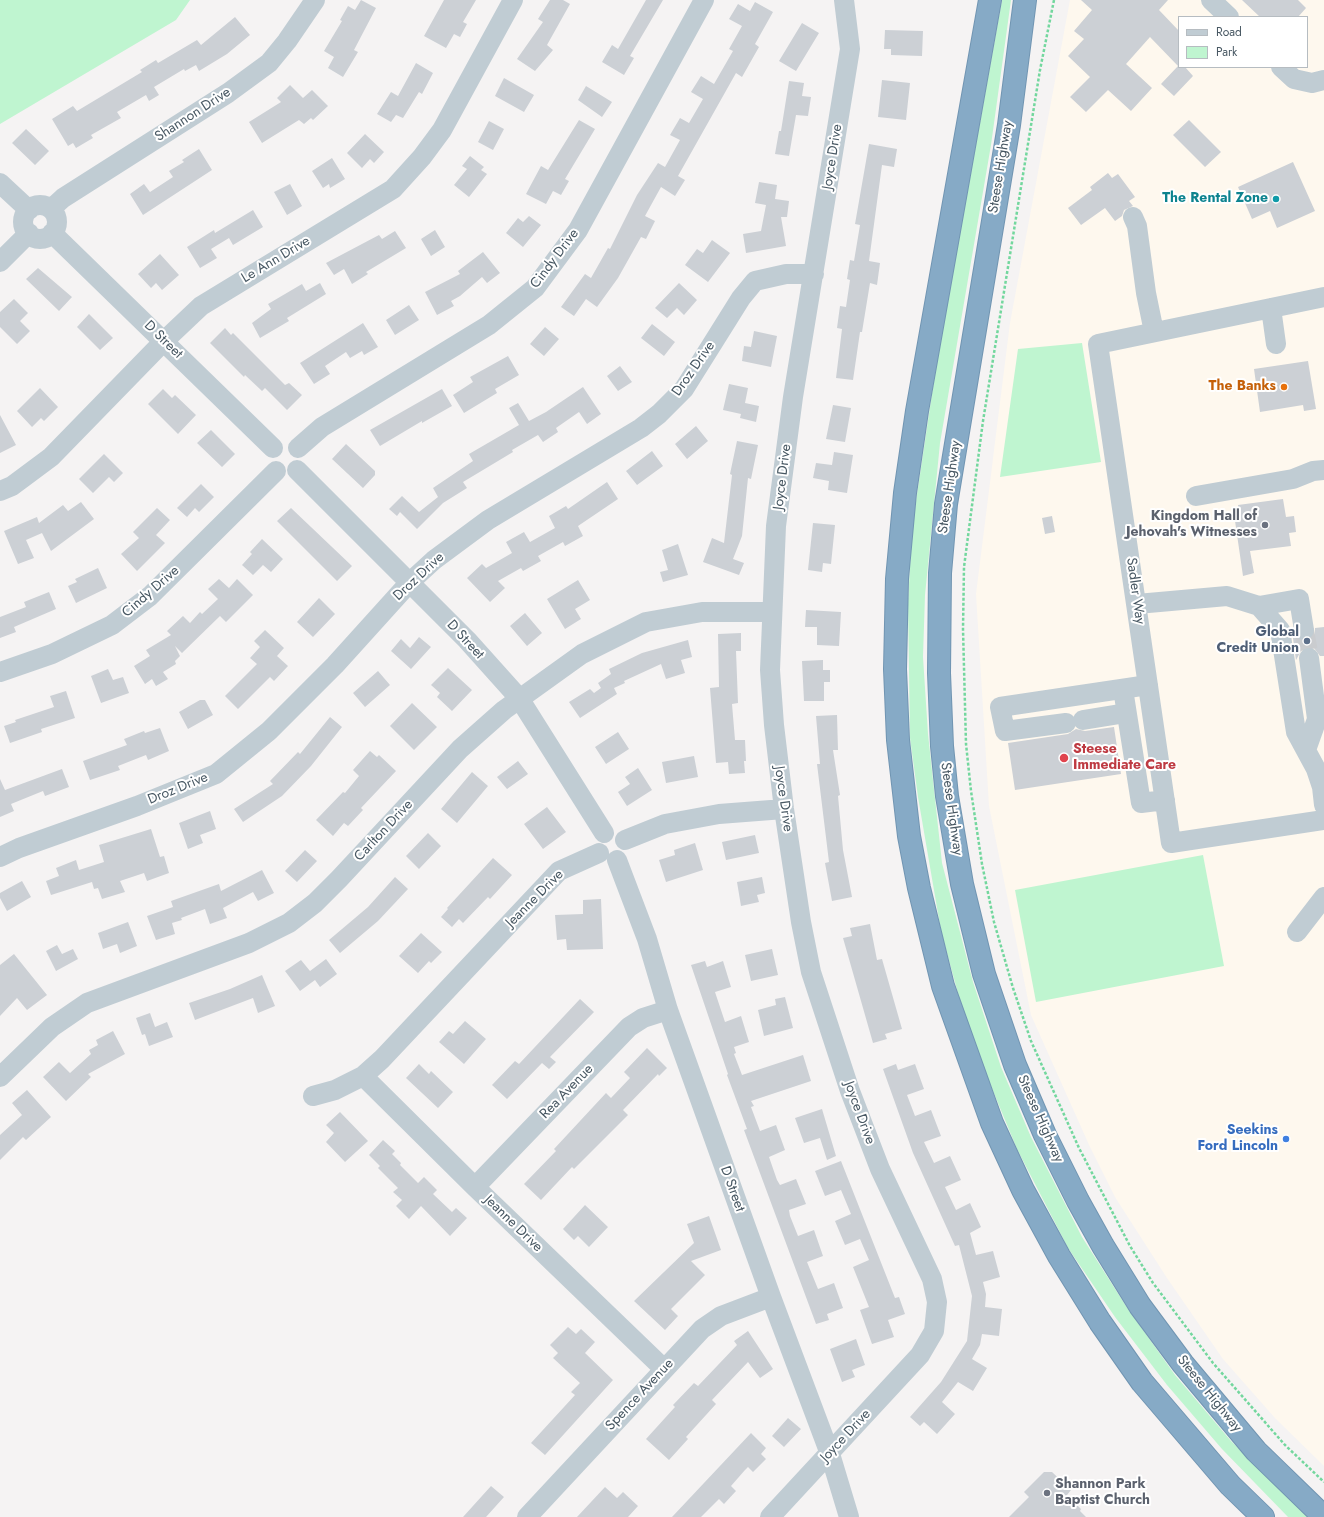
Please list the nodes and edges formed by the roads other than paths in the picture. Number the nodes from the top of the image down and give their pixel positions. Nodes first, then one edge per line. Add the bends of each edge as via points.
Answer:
1 (315, 0) edge
2 (513, 0) edge
3 (704, 0) edge
4 (844, 0) edge
5 (990, 0) edge
6 (1025, 0) edge
7 (1211, 0) edge
8 (1227, 16) edge
9 (1282, 68) edge
10 (1324, 80) edge
11 (0, 182) edge
12 (51, 209) junction
13 (29, 210) junction
14 (1133, 217) dead end
15 (28, 233) junction
16 (52, 233) junction
17 (0, 262) edge
18 (814, 274) junction
19 (1324, 297) edge
20 (1271, 308) junction
21 (1154, 332) junction
22 (164, 341) junction
23 (1276, 344) dead end
24 (273, 448) junction
25 (298, 448) junction
26 (297, 470) junction
27 (1324, 470) edge
28 (276, 471) junction
29 (0, 491) edge
30 (1196, 496) dead end
31 (410, 582) junction
32 (1137, 604) junction
33 (1259, 606) junction
34 (771, 612) junction
35 (1304, 630) tunnel mouth
36 (1309, 658) tunnel mouth
37 (0, 672) edge
38 (1148, 684) junction
39 (1123, 689) junction
40 (519, 698) junction
41 (1126, 713) junction
42 (1306, 750) junction
43 (1165, 800) junction
44 (1324, 805) edge
45 (784, 809) junction
46 (1324, 820) edge
47 (604, 833) junction
48 (625, 840) junction
49 (598, 853) junction
50 (0, 857) edge
51 (617, 860) junction
52 (1324, 897) edge
53 (1297, 932) dead end
54 (668, 1010) junction
55 (363, 1076) junction
56 (0, 1077) edge
57 (312, 1096) dead end
58 (475, 1187) junction
59 (771, 1297) junction
60 (664, 1369) junction
61 (830, 1454) junction
62 (527, 1517) edge
63 (770, 1517) edge
64 (849, 1517) edge
65 (1262, 1517) edge
66 (1324, 1517) edge

1 - 12 street, Shannon Drive via 291,36 269,62 228,93 63,198
2 - 22 street, Le Ann Drive via 442,130 422,158 394,189 201,306
3 - 25 street, Cindy Drive via 578,230 536,288 489,325 322,427
4 - 18 street, Joyce Drive via 850,49
5 - 65 highway via 916,411 905,493 897,579 895,668 909,836 943,986 992,1123 1023,1190 1059,1256 1100,1322 1142,1382 1230,1485
6 - 66 highway, Steese Highway via 1009,126 946,504 940,573 939,674 942,746 947,796 962,884 984,974 1015,1064 1045,1135 1103,1246 1140,1306 1188,1370 1256,1451
7 - 8 street
9 - 10 street via 1294,79 1312,83
11 - 13 street
12 - 13 street via 38,205
12 - 16 street via 57,221
13 - 15 street via 24,219
14 - 21 street via 1137,226
15 - 16 street via 39,238 45,238
15 - 17 street
16 - 22 street, D Street
18 - 31 street, Droz Drive via 786,274 755,281 741,298 684,389 659,414 641,428 488,520 434,560
18 - 34 street, Joyce Drive via 793,397 776,526
19 - 20 street, Sadler Way
20 - 21 street, Sadler Way
20 - 23 street
21 - 32 street, Sadler Way via 1098,344
22 - 24 street, D Street
22 - 29 street, Le Ann Drive via 51,457 12,486
24 - 25 street via 288,443
24 - 28 street via 270,458 272,468
25 - 26 street via 302,457
26 - 28 street via 284,475
26 - 31 street, D Street
27 - 30 street via 1312,471 1293,480
28 - 37 street, Cindy Drive via 150,596 112,625 52,654
31 - 40 street, D Street
31 - 50 street, Droz Drive via 336,665 269,732 216,774
32 - 33 street via 1227,596
32 - 38 street, Sadler Way
33 - 35 street via 1299,599
33 - 42 street via 1280,630 1296,732
34 - 40 street, Carlton Drive via 702,612 646,622 582,654
34 - 45 street, Joyce Drive via 770,678
36 - 42 street via 1318,719
38 - 39 street
38 - 43 street, Sadler Way
39 - 41 street
39 - 41 street via 1000,707 1005,731
40 - 47 street, D Street
40 - 56 street, Carlton Drive via 460,749 339,879 315,903 289,923 249,944 87,1003 52,1027
41 - 43 street via 1141,804
42 - 44 street via 1322,787
43 - 46 street, Sadler Way via 1171,843
45 - 48 street via 719,814 665,824
45 - 61 street, Joyce Drive via 811,972 858,1113 880,1169 932,1279 937,1302 934,1331 920,1355
47 - 48 street via 614,831
47 - 49 street via 598,841
48 - 51 street via 624,854
49 - 51 street via 608,860
49 - 55 street, Jeanne Drive via 559,871
51 - 54 street, D Street via 646,938
52 - 53 street
54 - 58 street, Rea Avenue via 643,1018 629,1027
54 - 59 street, D Street
55 - 57 street, Jeanne Drive via 336,1090
55 - 58 street, Jeanne Drive
58 - 60 street, Jeanne Drive
59 - 60 street, Spence Avenue via 721,1316 702,1329
59 - 61 street, D Street
60 - 62 street, Spence Avenue
61 - 63 street, Joyce Drive
61 - 64 street, D Street

